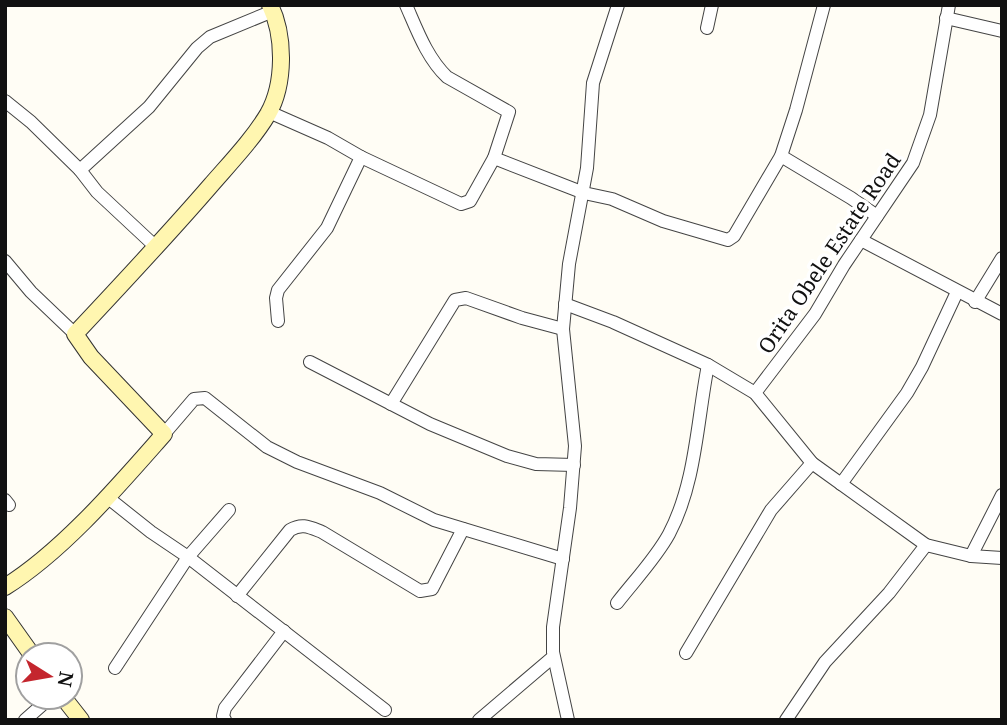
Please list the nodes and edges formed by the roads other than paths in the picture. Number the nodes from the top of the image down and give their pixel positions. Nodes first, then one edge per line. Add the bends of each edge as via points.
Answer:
1 (406, 5) edge
2 (618, 5) edge
3 (712, 5) edge
4 (824, 5) edge
5 (272, 8) edge
6 (947, 12) edge
7 (707, 28) dead end
8 (1002, 31) edge
9 (5, 101) edge
10 (269, 112) junction
11 (781, 156) junction
12 (361, 157) junction
13 (494, 158) junction
14 (80, 170) junction
15 (584, 193) junction
16 (877, 216) junction
17 (861, 240) junction
18 (157, 247) junction
19 (1002, 258) edge
20 (5, 261) edge
21 (957, 292) junction
22 (975, 302) junction
23 (565, 304) junction
24 (1002, 314) edge
25 (278, 321) dead end
26 (563, 329) junction
27 (75, 334) junction
28 (310, 362) dead end
29 (708, 366) junction
30 (755, 393) junction
31 (391, 404) junction
32 (164, 434) junction
33 (812, 463) junction
34 (574, 465) junction
35 (841, 484) junction
36 (1002, 495) edge
37 (107, 497) junction
38 (229, 510) dead end
39 (463, 529) junction
40 (926, 545) junction
41 (971, 556) junction
42 (188, 557) junction
43 (1002, 558) edge
44 (563, 559) junction
45 (5, 587) edge
46 (237, 596) junction
47 (617, 603) dead end
48 (5, 617) edge
49 (284, 631) junction
50 (22, 641) edge
51 (686, 653) dead end
52 (554, 657) junction
53 (115, 668) dead end
54 (385, 710) dead end
55 (225, 720) edge
56 (479, 720) edge
57 (568, 720) edge
58 (786, 720) edge

1 - 13 street via 440,70 509,112
2 - 15 street via 593,83
3 - 7 street
4 - 11 street
5 - 10 street via 282,51
5 - 14 street via 210,37 149,107
6 - 8 street
6 - 16 street, Orita Obele Estate Road via 921,145
9 - 14 street
10 - 12 street
10 - 18 street
11 - 15 street via 728,240
11 - 16 street
12 - 13 street via 461,204 477,193
12 - 25 street via 327,228 278,290
13 - 15 street
14 - 18 street
15 - 23 street
16 - 17 street, Orita Obele Estate Road
17 - 21 street
17 - 30 street, Orita Obele Estate Road via 815,314
18 - 27 street
19 - 22 street
20 - 27 street
21 - 22 street
21 - 35 street via 922,367
22 - 24 street
23 - 26 street
23 - 29 street
26 - 31 street via 459,298 448,308
26 - 34 street
27 - 32 street
28 - 31 street
29 - 30 street
29 - 47 street via 678,516
30 - 33 street
31 - 34 street via 507,456 536,464
32 - 37 street
32 - 39 street via 194,399 205,398 267,447
33 - 35 street
33 - 51 street via 771,510
34 - 44 street
35 - 40 street
36 - 41 street
37 - 42 street
37 - 45 street via 49,553
38 - 42 street
39 - 44 street
39 - 46 street via 432,589 420,591 322,532 296,526
40 - 41 street
40 - 58 street via 825,662
41 - 43 street
42 - 46 street
42 - 53 street
44 - 52 street via 553,626
46 - 49 street
48 - 50 street
49 - 54 street
49 - 55 street via 225,708
52 - 56 street
52 - 57 street

